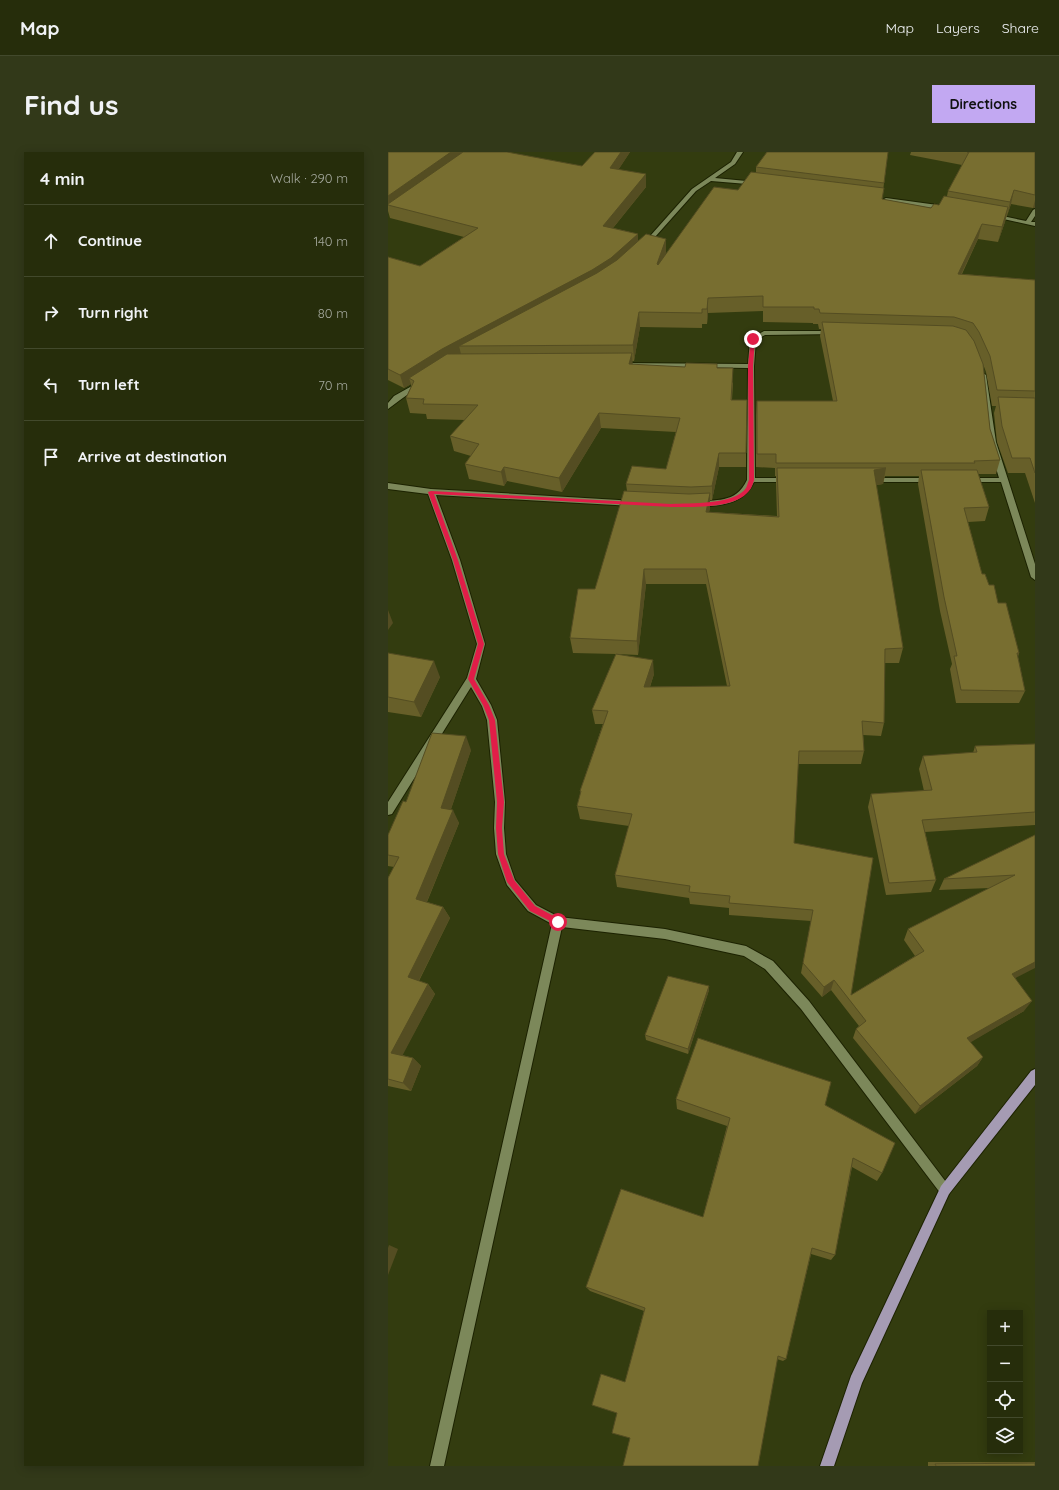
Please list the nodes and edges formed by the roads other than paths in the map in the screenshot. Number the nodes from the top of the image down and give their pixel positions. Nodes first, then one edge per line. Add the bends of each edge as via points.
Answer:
1 (740, 152) edge
2 (709, 179) junction
3 (761, 184) edge
4 (878, 199) edge
5 (948, 208) edge
6 (1035, 211) edge
7 (985, 214) edge
8 (1028, 222) junction
9 (1035, 224) edge
10 (638, 253) edge
11 (841, 333) edge
12 (612, 364) edge
13 (751, 366) junction
14 (980, 366) edge
15 (423, 381) edge
16 (388, 407) edge
17 (751, 480) junction
18 (799, 480) edge
19 (862, 480) edge
20 (941, 480) edge
21 (957, 480) edge
22 (1005, 480) junction
23 (388, 486) edge
24 (431, 492) junction
25 (640, 504) edge
26 (692, 505) edge
27 (1034, 573) edge
28 (471, 679) junction
29 (388, 811) edge
30 (558, 922) junction
31 (1035, 1076) edge
32 (945, 1190) junction
33 (437, 1466) edge
34 (827, 1466) edge

1 - 2 street via 733,163
2 - 3 street
2 - 10 street via 694,190
4 - 5 street
6 - 8 street
7 - 8 street
8 - 9 street
11 - 13 street via 764,333 753,339
12 - 13 street
13 - 17 street
14 - 22 street via 993,409 992,442
15 - 16 street
17 - 18 street
17 - 26 street via 748,490 741,496 724,502
19 - 20 street
21 - 22 street
22 - 27 street
23 - 24 street
24 - 25 street
24 - 28 street via 456,560 481,644
28 - 29 street
28 - 30 street via 492,720 500,802 501,854 511,882 532,908
30 - 32 street via 665,934 746,951 769,965 805,1005
30 - 33 street
31 - 32 main road
32 - 34 main road via 856,1381

